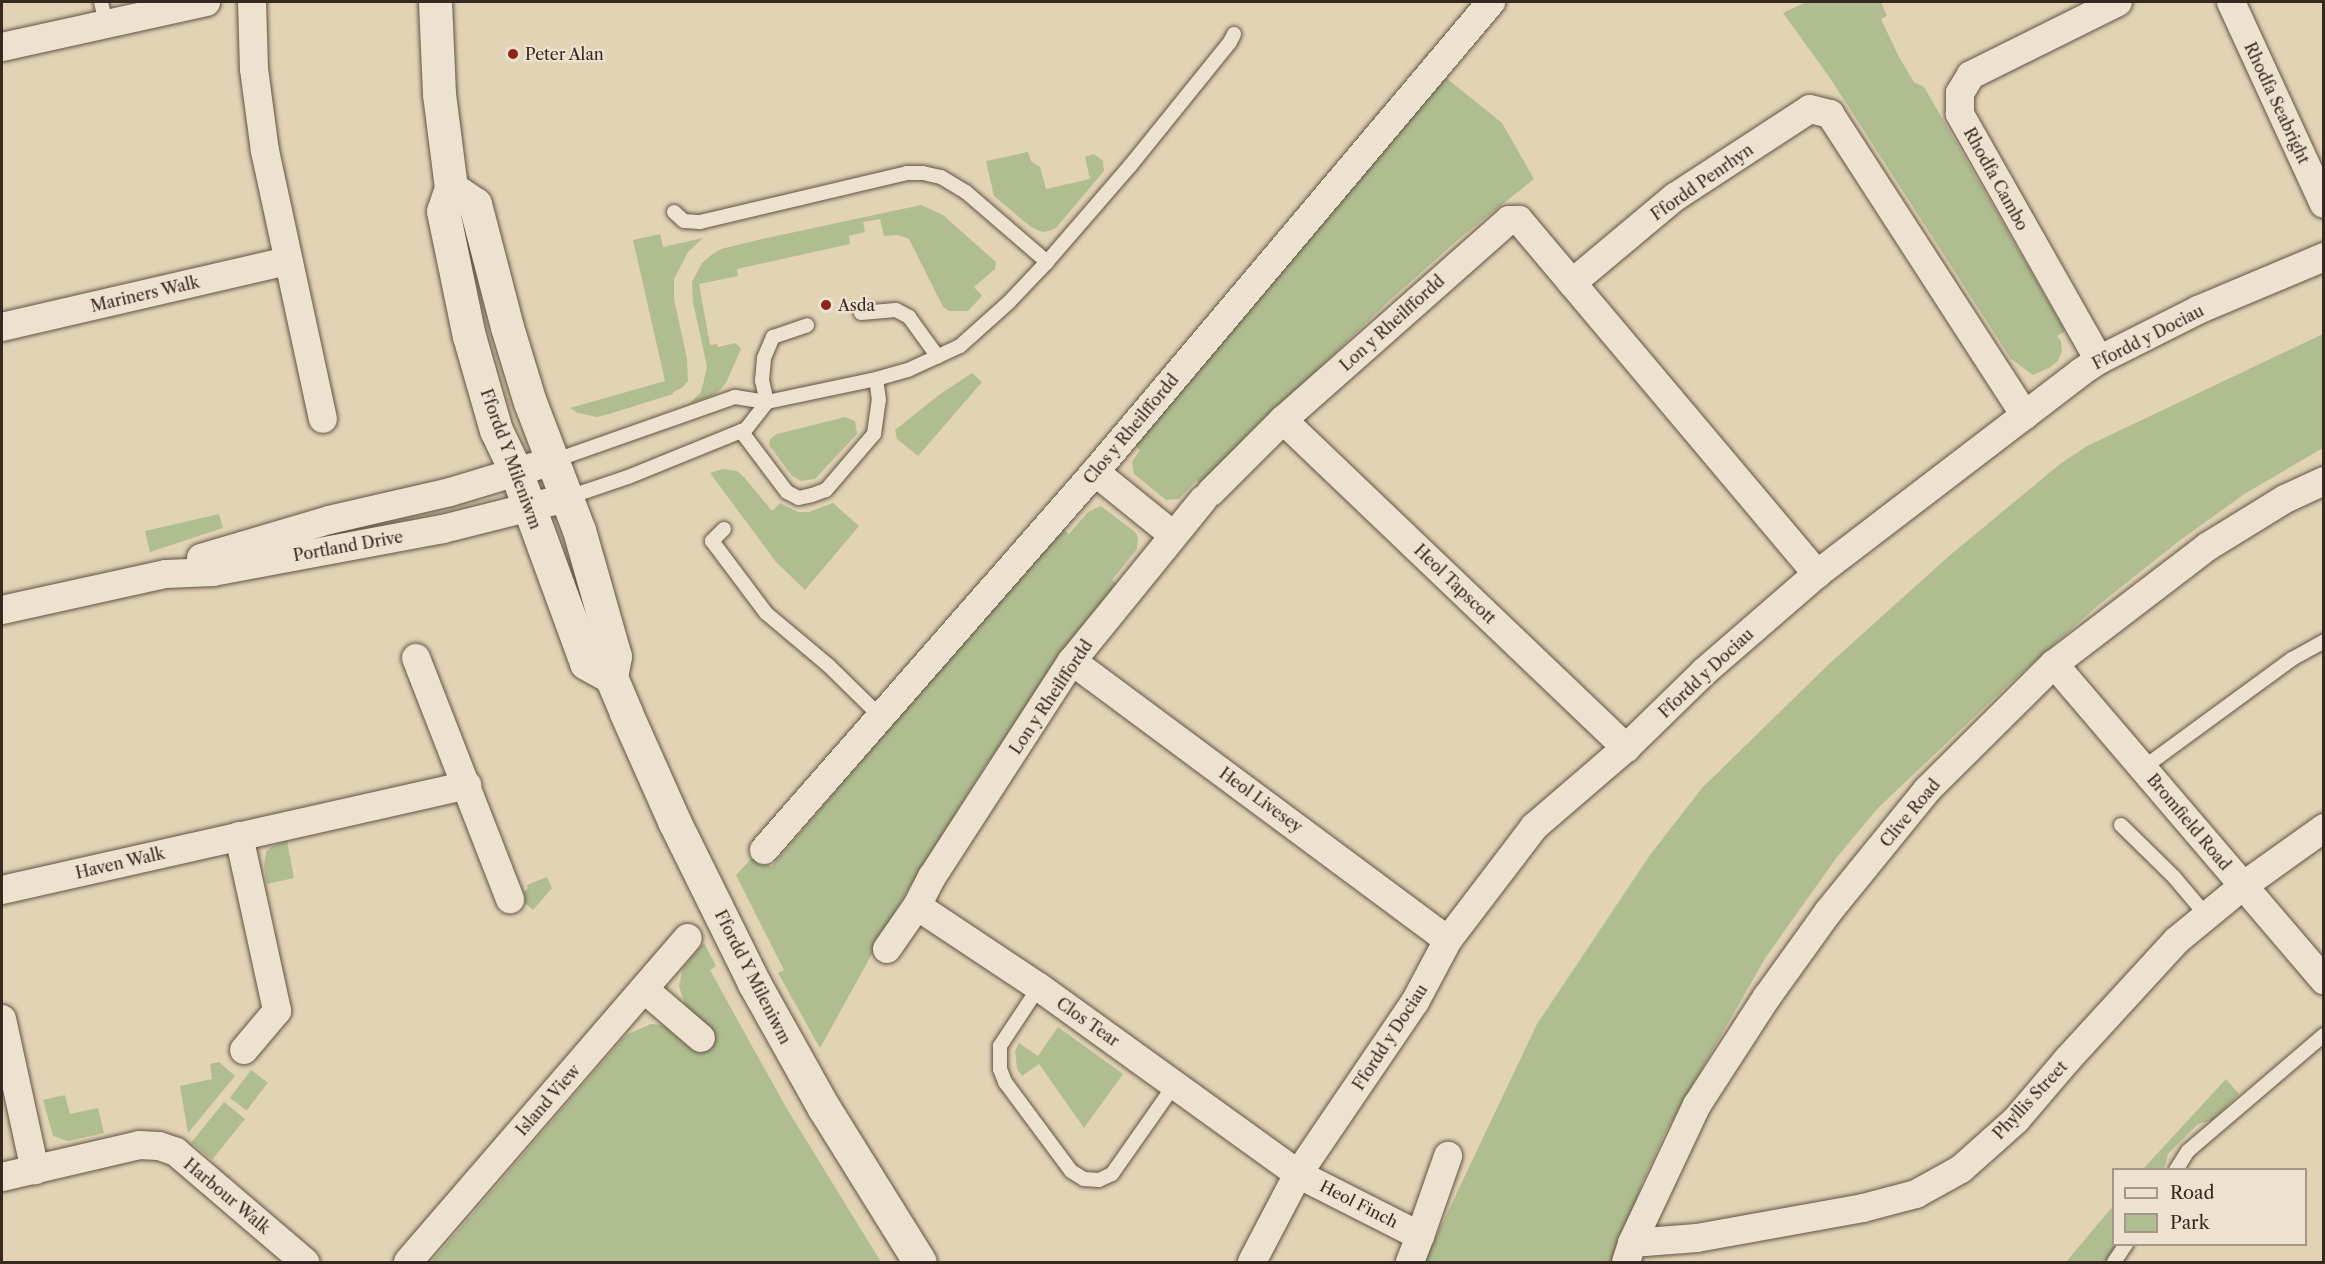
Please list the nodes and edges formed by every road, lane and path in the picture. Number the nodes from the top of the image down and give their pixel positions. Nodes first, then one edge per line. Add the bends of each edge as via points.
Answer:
1 (206, 2) edge
2 (252, 2) edge
3 (435, 2) edge
4 (1491, 2) edge
5 (2118, 2) edge
6 (2231, 2) edge
7 (103, 13) edge
8 (1234, 34) dead end
9 (2, 47) edge
10 (451, 188) junction
11 (2324, 204) edge
12 (674, 212) dead end
13 (2324, 257) edge
14 (289, 261) junction
15 (1047, 262) junction
16 (1572, 283) junction
17 (861, 313) dead end
18 (807, 325) dead end
19 (2, 327) edge
20 (938, 357) junction
21 (2099, 360) junction
22 (876, 379) junction
23 (767, 402) junction
24 (2025, 416) junction
25 (323, 418) dead end
26 (1283, 420) junction
27 (741, 431) junction
28 (553, 461) junction
29 (1095, 472) junction
30 (517, 474) junction
31 (2324, 481) edge
32 (566, 498) junction
33 (528, 508) junction
34 (724, 529) dead end
35 (1173, 535) junction
36 (166, 574) junction
37 (1817, 574) junction
38 (2, 610) edge
39 (2324, 641) edge
40 (416, 658) dead end
41 (1072, 661) junction
42 (2055, 664) junction
43 (611, 678) junction
44 (880, 717) junction
45 (1626, 748) junction
46 (2143, 768) junction
47 (467, 785) junction
48 (2121, 825) dead end
49 (2324, 828) edge
50 (239, 836) junction
51 (765, 850) dead end
52 (2243, 886) junction
53 (2, 890) edge
54 (510, 899) dead end
55 (917, 906) junction
56 (2207, 916) junction
57 (688, 938) dead end
58 (1448, 940) junction
59 (887, 949) dead end
60 (2324, 980) edge
61 (1039, 987) junction
62 (644, 989) junction
63 (2, 1019) edge
64 (2324, 1035) edge
65 (701, 1038) dead end
66 (244, 1050) dead end
67 (1175, 1084) junction
68 (1448, 1156) dead end
69 (2177, 1168) edge
70 (35, 1170) junction
71 (1298, 1173) junction
72 (2, 1178) edge
73 (1420, 1236) junction
74 (2125, 1246) edge
75 (1629, 1253) edge
76 (306, 1263) edge
77 (408, 1263) edge
78 (920, 1263) edge
79 (1251, 1263) edge
80 (1410, 1263) edge
81 (2114, 1263) edge

1 - 7 street
2 - 14 street via 254,69 262,128
3 - 10 street, Ffordd Y Mileniwm via 439,94
4 - 29 street, Clos y Rheilffordd
5 - 21 street, Rhodfa Cambo via 1971,75 1960,93 1960,114
6 - 11 street, Rhodfa Seabright
7 - 9 street
8 - 15 lane via 1130,166
10 - 28 street, Ffordd Y Mileniwm via 476,204 510,338
10 - 30 street, Ffordd Y Mileniwm via 443,211 467,327 496,430
12 - 15 lane via 684,221 700,222 907,173 923,173 941,177 966,192
13 - 21 street, Ffordd y Dociau via 2198,310
14 - 19 street, Mariners Walk
14 - 25 street
15 - 20 lane via 980,329 960,346
16 - 24 street, Ffordd Penrhyn via 1676,197 1810,109 1830,114
16 - 26 street, Lon y Rheilffordd via 1519,220 1509,220
16 - 37 street
17 - 20 lane via 896,310 909,317
18 - 23 lane via 774,337 764,358 762,381
20 - 22 lane
21 - 24 street, Ffordd y Dociau
22 - 23 lane
22 - 27 lane via 879,400 874,434 826,490 799,498 787,492
23 - 27 lane
23 - 28 lane via 735,397
24 - 37 street, Ffordd y Dociau
26 - 35 street, Lon y Rheilffordd
26 - 45 street, Heol Tapscott
27 - 32 lane
28 - 30 street, Portland Drive
28 - 32 street, Ffordd Y Mileniwm
29 - 35 street
29 - 44 street, Clos y Rheilffordd
30 - 33 street, Ffordd Y Mileniwm
30 - 36 street, Portland Drive via 329,520 207,556
31 - 42 street, Clive Road via 2285,499 2207,547
32 - 33 street, Portland Drive
32 - 43 street, Ffordd Y Mileniwm via 615,656
33 - 36 street, Portland Drive via 442,529 213,572
33 - 43 street, Ffordd Y Mileniwm via 586,663
34 - 44 lane via 712,541 765,613 828,664
35 - 41 street, Lon y Rheilffordd
36 - 38 street, Portland Drive
37 - 45 street, Ffordd y Dociau via 1705,671
39 - 46 lane via 2292,659
40 - 47 street
41 - 55 street, Lon y Rheilffordd
41 - 58 street, Heol Livesey
42 - 46 street, Bromfield Road
42 - 75 street, Clive Road via 1927,790 1828,912 1767,996 1697,1105
43 - 78 street, Ffordd Y Mileniwm via 754,982 819,1098
44 - 51 street, Clos y Rheilffordd
45 - 58 street, Ffordd y Dociau via 1534,827
46 - 52 street, Bromfield Road
47 - 50 street, Haven Walk
47 - 54 street
48 - 56 lane
49 - 52 street, Phyllis Street
50 - 53 street, Haven Walk
50 - 66 street via 277,1011
52 - 56 street, Phyllis Street
52 - 60 street, Bromfield Road
55 - 59 street
55 - 61 street, Clos Tear
56 - 75 street, Phyllis Street via 2176,941 2016,1120 1961,1169 1916,1194 1863,1208
57 - 62 street, Island View
58 - 71 street, Ffordd y Dociau via 1415,1002
61 - 67 street, Clos Tear
61 - 67 lane via 999,1046 1000,1069 1005,1082 1071,1170 1084,1179 1099,1180 1112,1173
62 - 65 street
62 - 77 street, Island View
63 - 70 street
64 - 69 lane via 2188,1151
67 - 71 street, Clos Tear
68 - 73 street, Heol Finch
70 - 72 street, Harbour Walk
70 - 76 street, Harbour Walk via 140,1145 159,1146 176,1152
71 - 73 street, Heol Finch
71 - 79 street, Ffordd y Dociau
73 - 80 street, Heol Finch
74 - 81 lane

